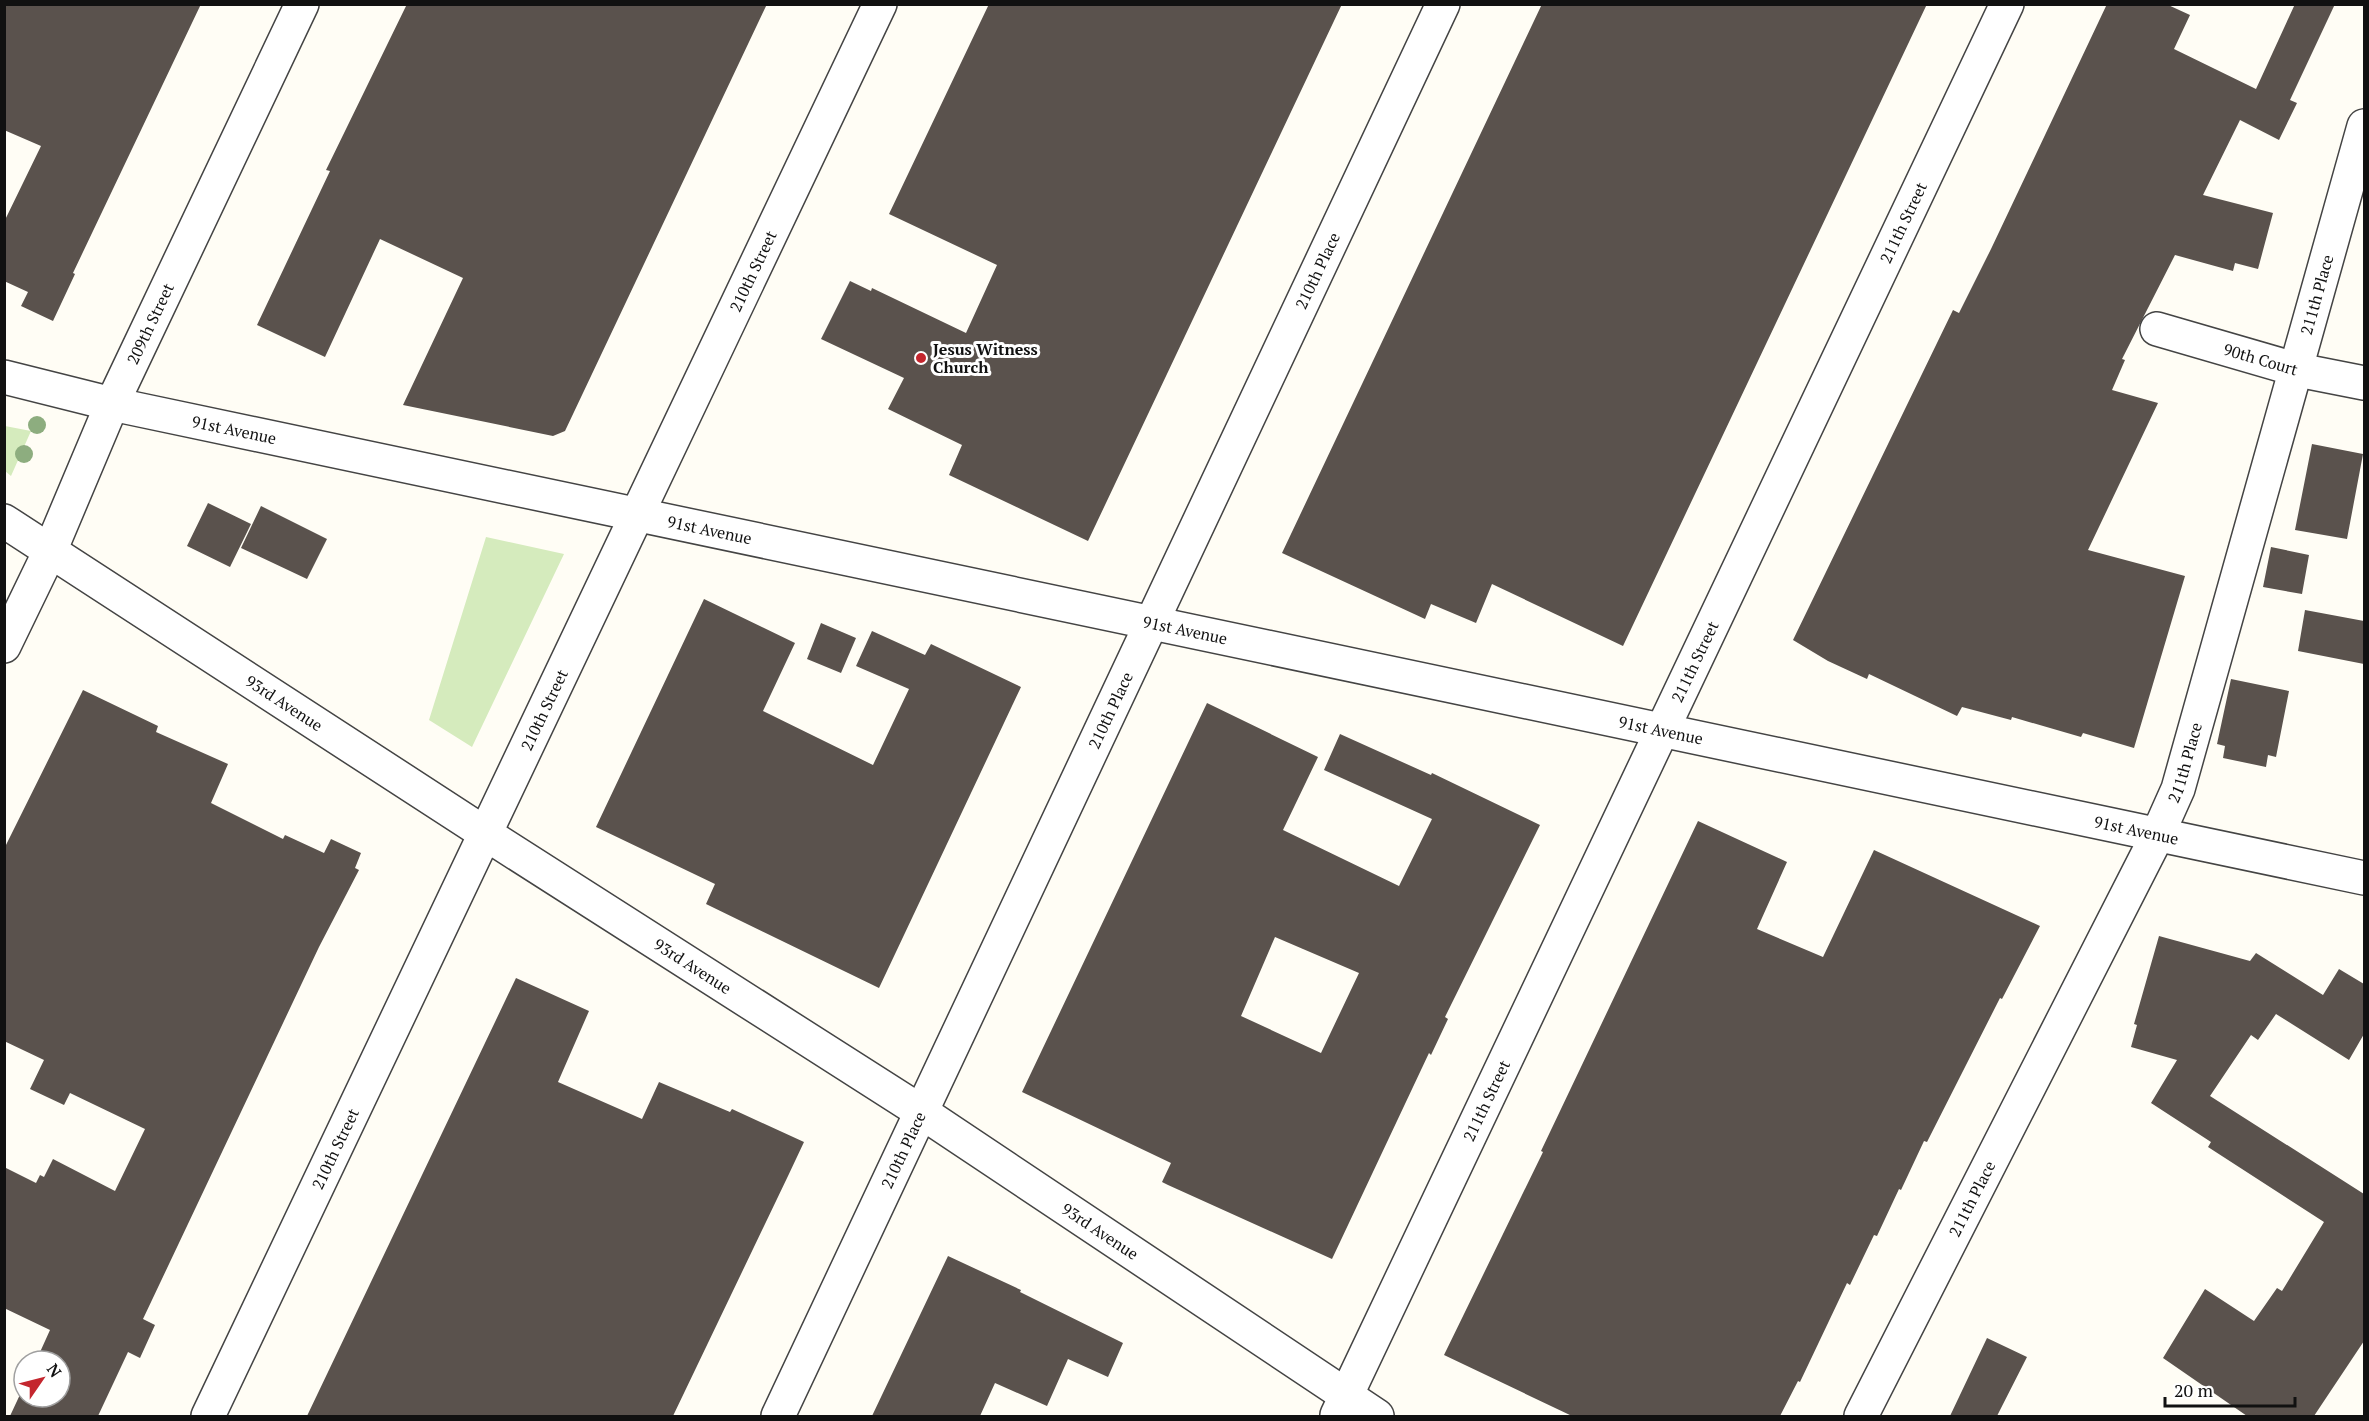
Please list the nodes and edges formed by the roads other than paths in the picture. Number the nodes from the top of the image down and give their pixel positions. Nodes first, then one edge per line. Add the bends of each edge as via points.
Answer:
1 (302, 4) edge
2 (880, 4) edge
3 (1443, 4) edge
4 (2007, 4) edge
5 (2364, 126) edge
6 (2157, 329) dead end
7 (2298, 370) junction
8 (4, 377) edge
9 (2364, 383) edge
10 (112, 404) junction
11 (638, 515) junction
12 (4, 521) edge
13 (50, 551) junction
14 (1149, 624) junction
15 (4, 646) edge
16 (1661, 732) junction
17 (486, 834) junction
18 (2157, 836) junction
19 (2364, 878) edge
20 (923, 1113) junction
21 (1341, 1406) edge
22 (208, 1416) edge
23 (778, 1416) edge
24 (1377, 1416) edge
25 (1861, 1416) edge

1 - 10 street, 209th Street
2 - 11 street, 210th Street
3 - 14 street, 210th Place
4 - 16 street, 211th Street
5 - 7 street, 211th Place
6 - 7 street, 90th Court
7 - 9 street, 90th Court
7 - 18 street, 211th Place via 2178,789
8 - 10 street, 91st Avenue
10 - 11 street, 91st Avenue
10 - 13 street, 209th Street
11 - 14 street, 91st Avenue
11 - 17 street, 210th Street
12 - 13 street, 93rd Avenue
13 - 15 street, 209th Street
13 - 17 street, 93rd Avenue
14 - 16 street, 91st Avenue
14 - 20 street, 210th Place
16 - 18 street, 91st Avenue
16 - 21 street, 211th Street
17 - 20 street, 93rd Avenue
17 - 22 street, 210th Street
18 - 19 street, 91st Avenue
18 - 25 street, 211th Place
20 - 21 street, 93rd Avenue
20 - 23 street, 210th Place
21 - 24 street, 93rd Avenue

